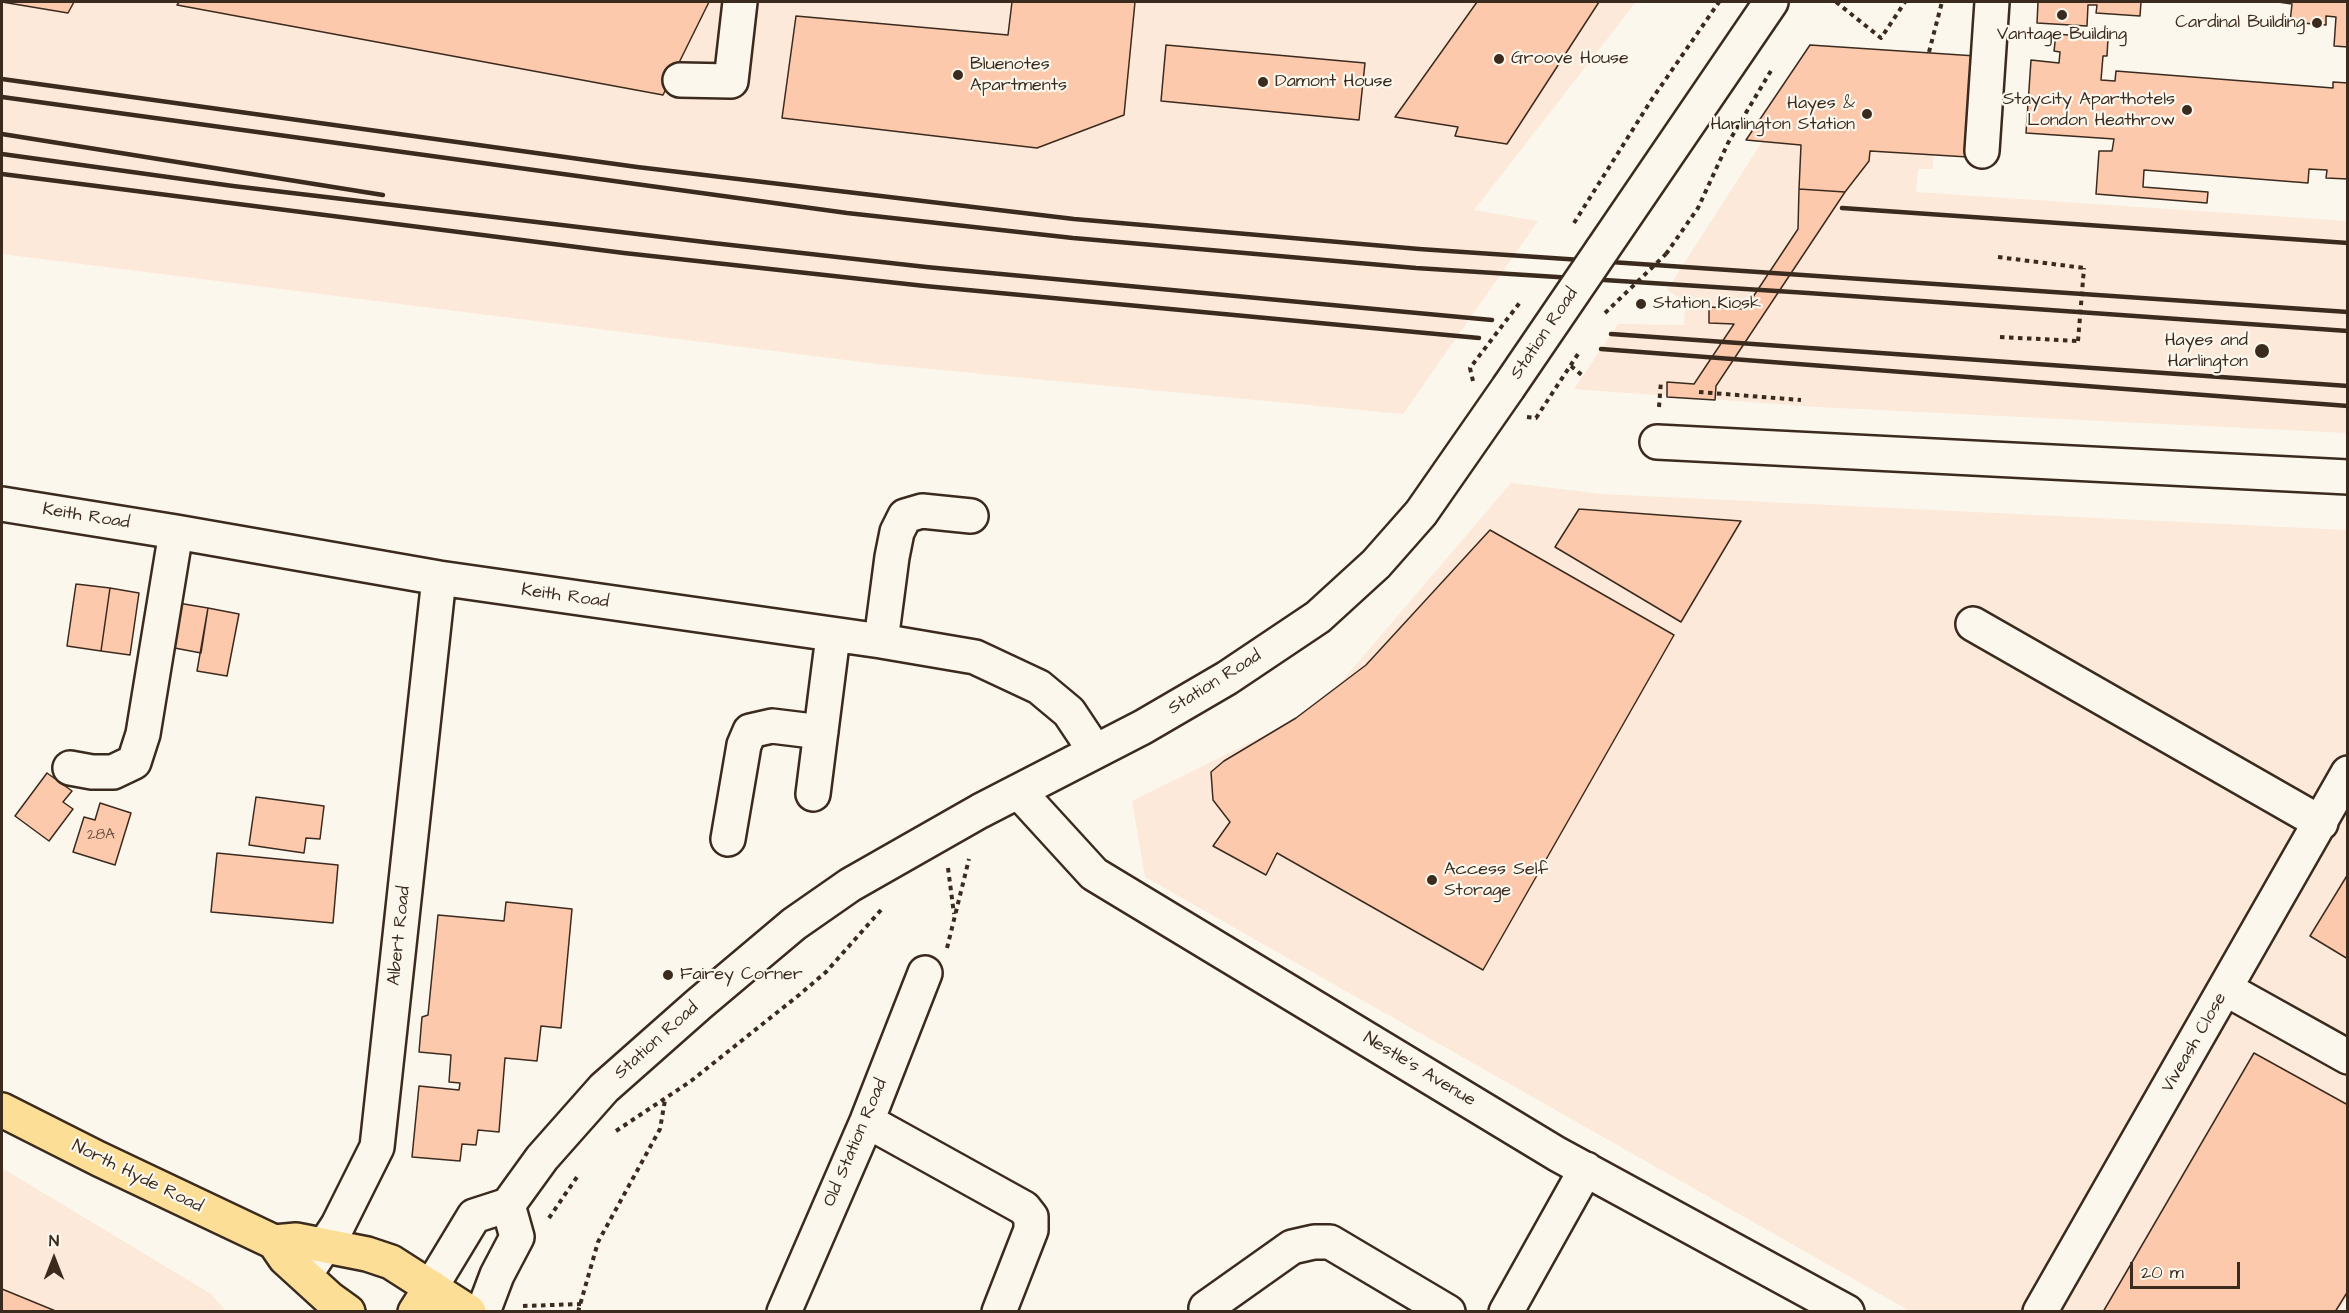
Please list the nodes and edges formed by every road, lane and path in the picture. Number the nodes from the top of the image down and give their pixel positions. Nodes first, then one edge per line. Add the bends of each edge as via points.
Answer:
1 (740, 2) edge
2 (1719, 2) edge
3 (1836, 2) edge
4 (1905, 2) edge
5 (1942, 2) edge
6 (1992, 2) edge
7 (1764, 12) edge
8 (1929, 52) dead end
9 (1777, 60) dead end
10 (680, 80) dead end
11 (1982, 152) dead end
12 (1571, 228) dead end
13 (1998, 257) dead end
14 (1521, 301) dead end
15 (1614, 304) dead end
16 (2000, 337) dead end
17 (1580, 349) dead end
18 (1570, 366) junction
19 (1583, 376) dead end
20 (1474, 384) dead end
21 (1700, 392) dead end
22 (1801, 400) dead end
23 (1523, 417) dead end
24 (1657, 442) dead end
25 (2348, 477) edge
26 (2, 504) edge
27 (971, 516) dead end
28 (176, 531) junction
29 (439, 578) junction
30 (1973, 624) dead end
31 (833, 636) junction
32 (881, 642) junction
33 (821, 732) junction
34 (1095, 752) junction
35 (70, 768) dead end
36 (2348, 773) edge
37 (1019, 792) junction
38 (813, 794) dead end
39 (2321, 823) junction
40 (728, 839) dead end
41 (970, 857) dead end
42 (939, 871) dead end
43 (886, 904) dead end
44 (925, 973) dead end
45 (2226, 988) junction
46 (2348, 1057) edge
47 (665, 1100) junction
48 (2, 1110) edge
49 (867, 1120) junction
50 (607, 1136) dead end
51 (583, 1167) dead end
52 (1586, 1169) junction
53 (508, 1205) junction
54 (547, 1222) dead end
55 (274, 1242) junction
56 (324, 1245) junction
57 (305, 1275) junction
58 (423, 1299) edge
59 (581, 1304) junction
60 (523, 1306) dead end
61 (1206, 1308) dead end
62 (348, 1311) edge
63 (469, 1311) edge
64 (483, 1311) edge
65 (578, 1311) edge
66 (784, 1311) edge
67 (999, 1311) edge
68 (1448, 1311) edge
69 (1506, 1311) edge
70 (1846, 1311) edge
71 (2040, 1311) edge

1 - 10 street via 731,81
2 - 12 path
3 - 4 path via 1881,38
5 - 8 path
6 - 11 street
7 - 34 street, Station Road, bridge via 1421,513 1376,564 1318,617 1227,678
9 - 15 path, bridge via 1728,143 1698,208 1665,254
13 - 16 path, bridge via 2084,268 2078,342
14 - 20 path, bridge via 1470,368
17 - 18 path, bridge
18 - 19 path
18 - 23 path, bridge via 1536,418
21 - 22 path
24 - 25 street
26 - 28 street, Keith Road
27 - 32 street via 922,511 906,516 897,531 892,556
28 - 29 street, Keith Road
28 - 35 street via 143,734 134,762 113,772
29 - 31 street, Keith Road
29 - 56 street, Albert Road via 377,1147
30 - 39 street
31 - 32 street, Keith Road
31 - 33 street
32 - 34 street, Keith Road via 975,657 1039,687 1069,712
33 - 38 street
33 - 40 street via 772,726 750,731 744,745
34 - 37 street, Station Road
36 - 39 street, Viveash Close
37 - 52 street, Nestle's Avenue via 1094,874
37 - 53 street, Station Road via 850,885 794,924 604,1088 542,1158
39 - 45 street, Viveash Close
41 - 42 path via 955,918 948,866
43 - 47 path via 826,972
44 - 49 street, Old Station Road
45 - 46 street
45 - 71 street, Viveash Close
47 - 50 path
47 - 59 path via 660,1129 598,1242
48 - 55 main road, North Hyde Road
49 - 66 street, Old Station Road
49 - 67 street via 1024,1208 1031,1217 1031,1230
51 - 54 path
52 - 69 street
52 - 70 street, Nestle's Avenue
53 - 58 street via 474,1216
53 - 64 street via 516,1237
55 - 56 main road, North Hyde Road via 297,1240
55 - 57 main road, North Hyde Road
56 - 57 street, Albert Road
56 - 58 main road, North Hyde Road via 391,1262
57 - 62 main road, North Hyde Road
58 - 63 main road, North Hyde Road
59 - 60 path
59 - 65 path
61 - 68 street via 1292,1247 1330,1242

